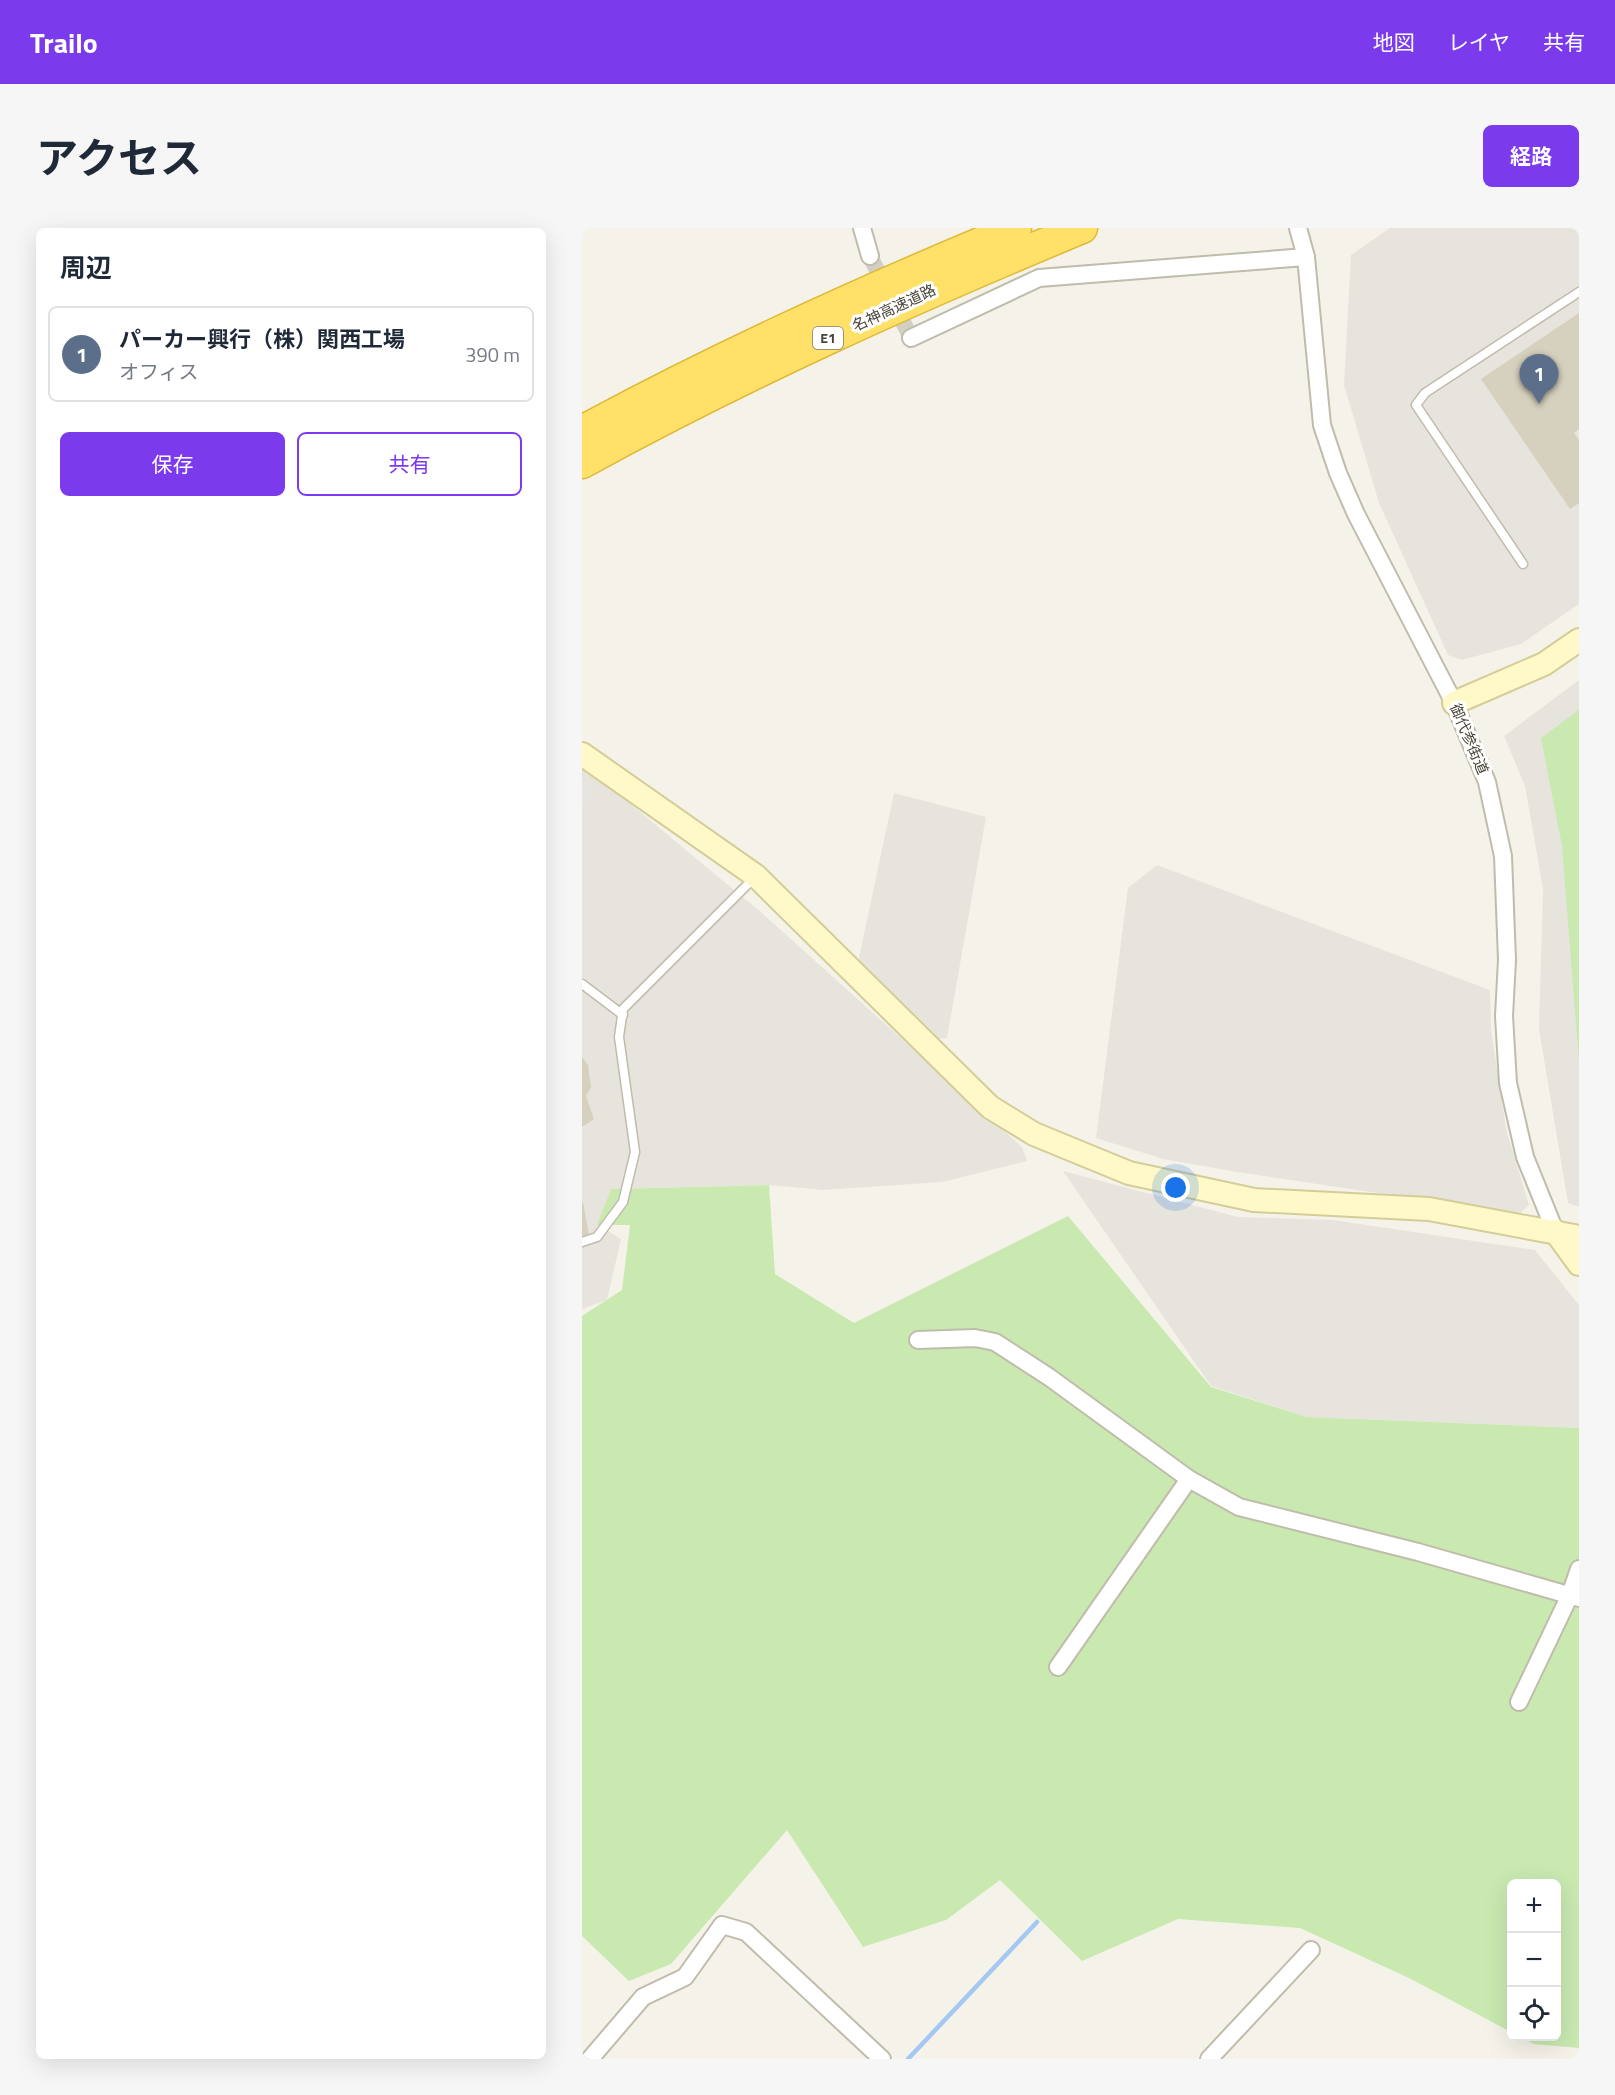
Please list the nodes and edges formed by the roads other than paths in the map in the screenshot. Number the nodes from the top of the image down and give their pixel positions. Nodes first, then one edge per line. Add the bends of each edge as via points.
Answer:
1 (862, 228) edge
2 (1016, 228) edge
3 (1082, 228) edge
4 (1298, 228) edge
5 (870, 256) tunnel mouth
6 (1306, 257) junction
7 (1579, 292) edge
8 (911, 338) dead end
9 (582, 431) edge
10 (582, 463) edge
11 (1523, 564) dead end
12 (1579, 640) edge
13 (1454, 703) junction
14 (582, 754) edge
15 (756, 876) junction
16 (582, 984) edge
17 (622, 1015) junction
18 (1555, 1231) junction
19 (1579, 1237) edge
20 (582, 1242) edge
21 (1579, 1264) edge
22 (918, 1340) dead end
23 (1189, 1479) junction
24 (1579, 1569) edge
25 (1575, 1596) edge
26 (1058, 1667) dead end
27 (1519, 1702) dead end
28 (1311, 1950) dead end
29 (590, 2059) edge
30 (882, 2059) edge
31 (1209, 2059) edge

1 - 5 street
2 - 9 highway, 名神高速道路 / E1 via 912,270 777,333
3 - 10 highway, 名神高速道路 / E1 via 800,351
4 - 6 street, 御代参街道
6 - 8 street via 1039,278
6 - 13 street, 御代参街道 via 1322,425 1334,463 1356,514
7 - 11 lane via 1425,393 1416,405
12 - 13 street via 1544,664
13 - 18 street, 御代参街道 via 1487,782 1503,856 1508,1083 1525,1158
14 - 15 street
15 - 17 lane via 623,1009
15 - 18 street via 990,1107 1034,1134 1129,1173 1254,1200 1429,1209
16 - 17 lane
17 - 20 lane via 619,1037 635,1152 623,1202 597,1237
18 - 19 street
18 - 21 street, 御代参街道
22 - 23 street via 975,1338 994,1342
23 - 25 street via 1239,1507
23 - 26 street
24 - 25 street
25 - 27 street
28 - 31 street
29 - 30 street via 643,1997 685,1977 722,1925 746,1932

